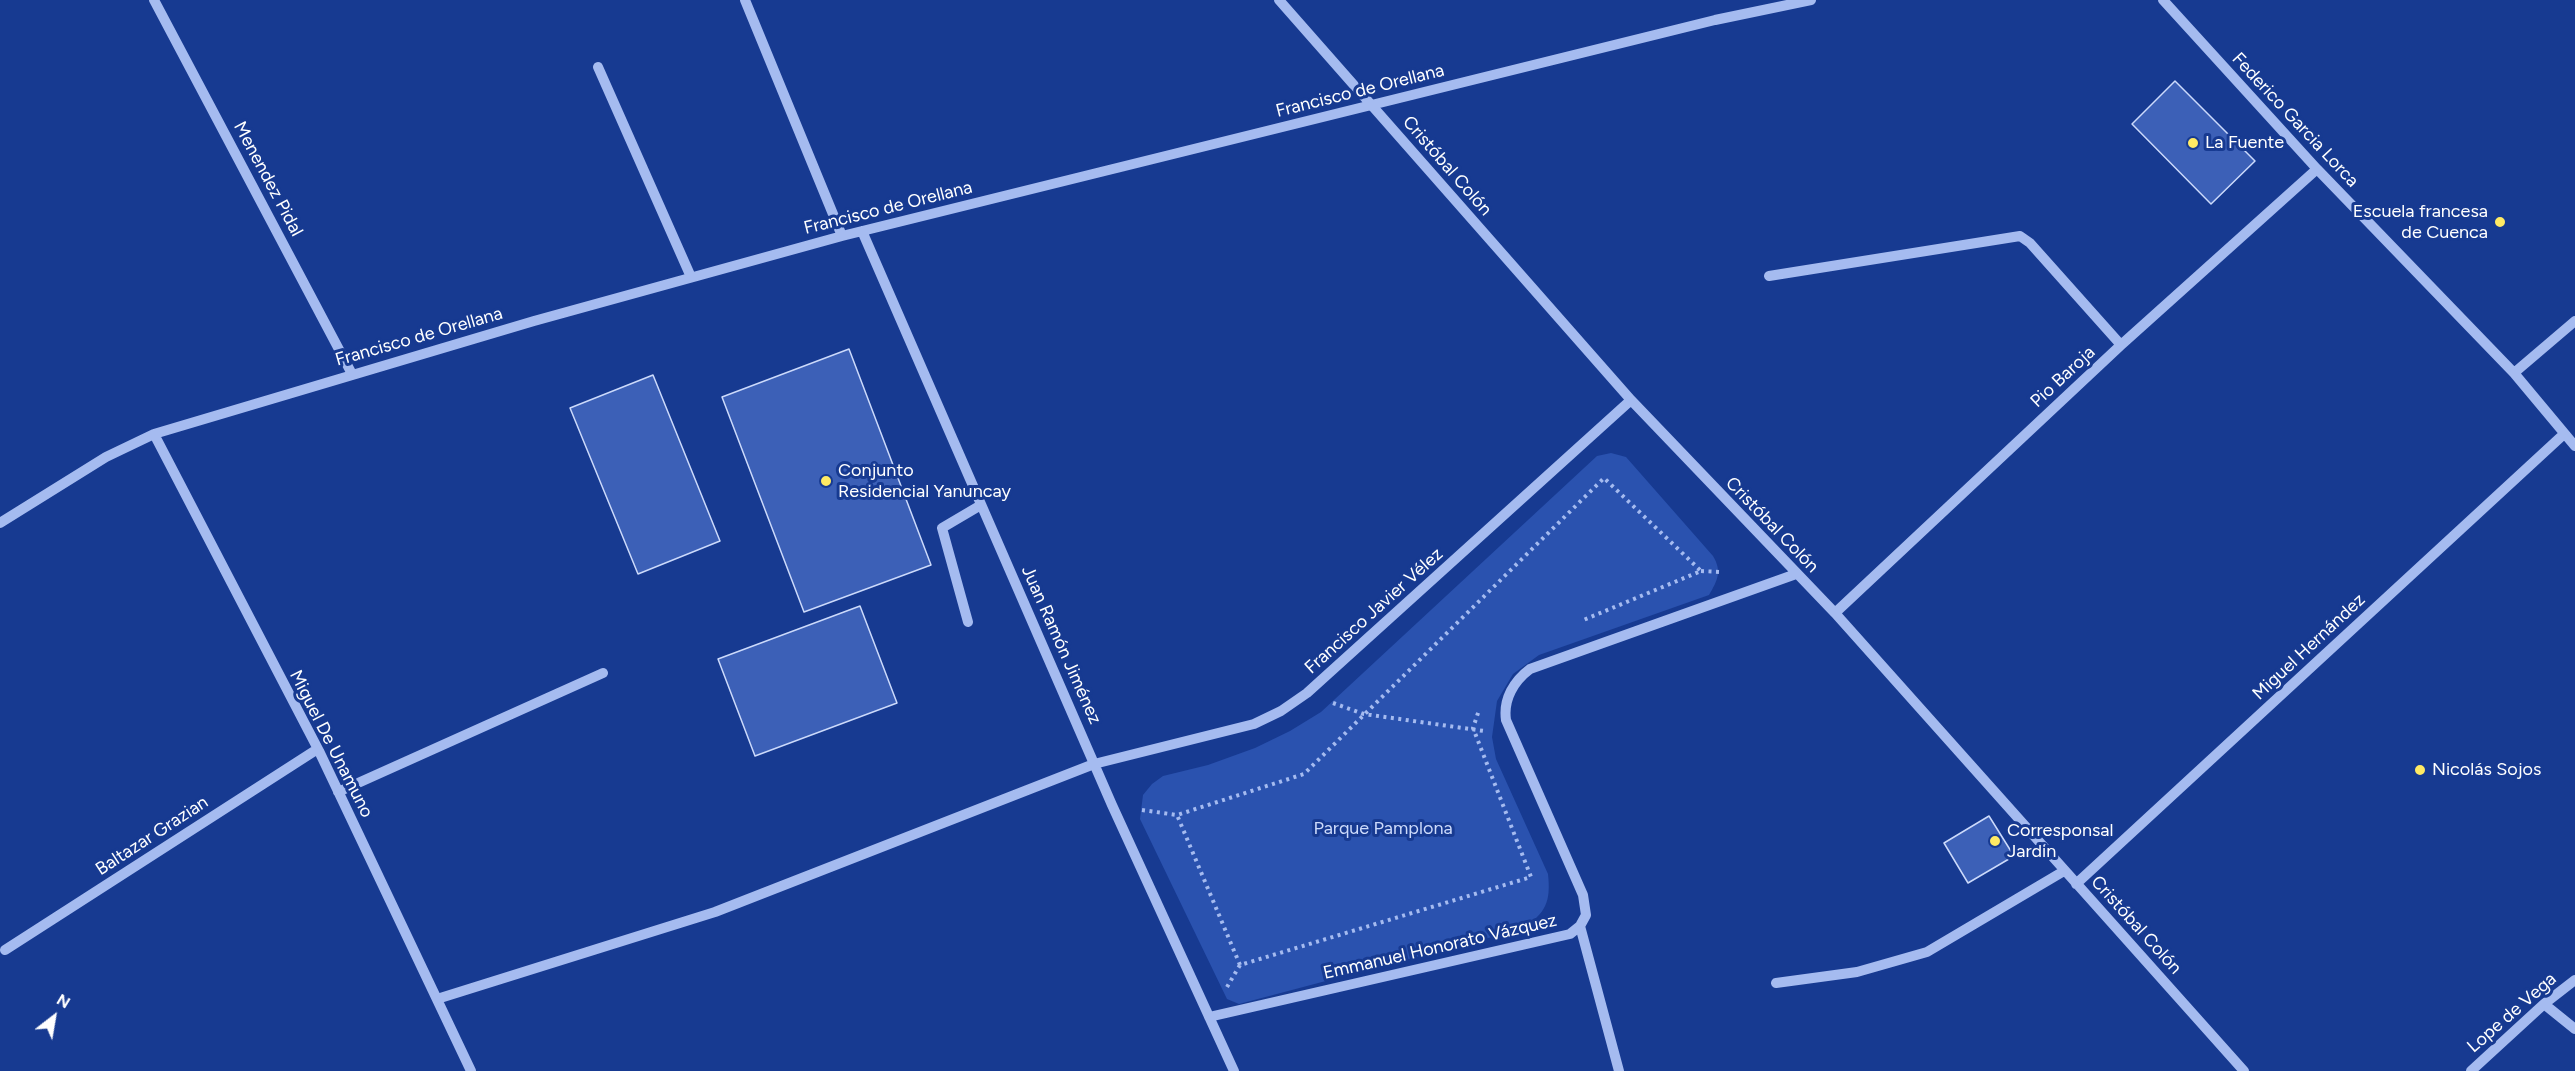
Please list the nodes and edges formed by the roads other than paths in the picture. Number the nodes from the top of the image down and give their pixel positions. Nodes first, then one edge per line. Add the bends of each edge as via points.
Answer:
1 (154, 0) edge
2 (745, 0) edge
3 (1812, 0) edge
4 (2163, 0) edge
5 (1287, 3) edge
6 (598, 67) dead end
7 (1371, 105) junction
8 (2317, 169) junction
9 (862, 231) junction
10 (842, 236) junction
11 (1769, 276) dead end
12 (691, 277) junction
13 (2575, 321) edge
14 (2121, 345) junction
15 (2514, 373) junction
16 (352, 374) junction
17 (1631, 400) junction
18 (154, 434) junction
19 (2564, 434) junction
20 (2575, 446) edge
21 (981, 505) junction
22 (0, 523) edge
23 (1796, 574) junction
24 (1835, 614) junction
25 (968, 622) dead end
26 (603, 673) dead end
27 (316, 750) junction
28 (1094, 764) junction
29 (338, 792) junction
30 (2064, 871) junction
31 (2076, 884) junction
32 (1580, 926) junction
33 (5, 950) dead end
34 (2575, 980) edge
35 (1776, 983) dead end
36 (437, 999) junction
37 (2544, 1004) junction
38 (1209, 1017) junction
39 (2575, 1029) edge
40 (471, 1071) edge
41 (1234, 1071) edge
42 (1619, 1071) edge
43 (2244, 1071) edge
44 (2471, 1071) edge

1 - 16 street, Menendez Pidal
2 - 10 street
3 - 7 street, Francisco de Orellana via 1715,20
4 - 8 street, Federico Garcia Lorca
5 - 7 street, Cristóbal Colón
6 - 12 street
7 - 9 street, Francisco de Orellana
7 - 17 street, Cristóbal Colón
8 - 14 street, Pio Baroja
8 - 15 street, Federico Garcia Lorca
9 - 10 street, Francisco de Orellana
9 - 21 street, Juan Ramón Jiménez
10 - 12 street, Francisco de Orellana
11 - 14 street via 2020,236
12 - 16 street, Francisco de Orellana
13 - 15 street
14 - 24 street, Pio Baroja
15 - 19 street, Federico Garcia Lorca
16 - 18 street, Francisco de Orellana
17 - 23 street, Cristóbal Colón
17 - 28 street, Francisco Javier Vélez via 1307,693 1281,711 1254,724
18 - 22 street, Francisco de Orellana via 106,457
18 - 27 street, Miguel De Unamuno
19 - 20 street, Federico Garcia Lorca
19 - 31 street, Miguel Hernández
21 - 25 street via 942,528
21 - 28 street, Juan Ramón Jiménez
23 - 24 street, Cristóbal Colón
23 - 32 street, Emmanuel Honorato Vázquez via 1530,669 1519,678 1506,701 1506,720 1583,895 1586,915
24 - 30 street, Cristóbal Colón
26 - 29 street
27 - 29 street, Miguel De Unamuno
27 - 33 street, Baltazar Grazian
28 - 36 street, Francisco Javier Vélez via 715,912
28 - 38 street, Juan Ramón Jiménez
29 - 36 street, Miguel De Unamuno
30 - 31 street, Cristóbal Colón
30 - 35 street via 1927,952 1857,972
31 - 43 street, Cristóbal Colón
32 - 38 street, Emmanuel Honorato Vázquez via 1570,934
32 - 42 street
34 - 37 street, Lope de Vega
36 - 40 street, Miguel De Unamuno
37 - 39 street
37 - 44 street, Lope de Vega
38 - 41 street, Juan Ramón Jiménez

